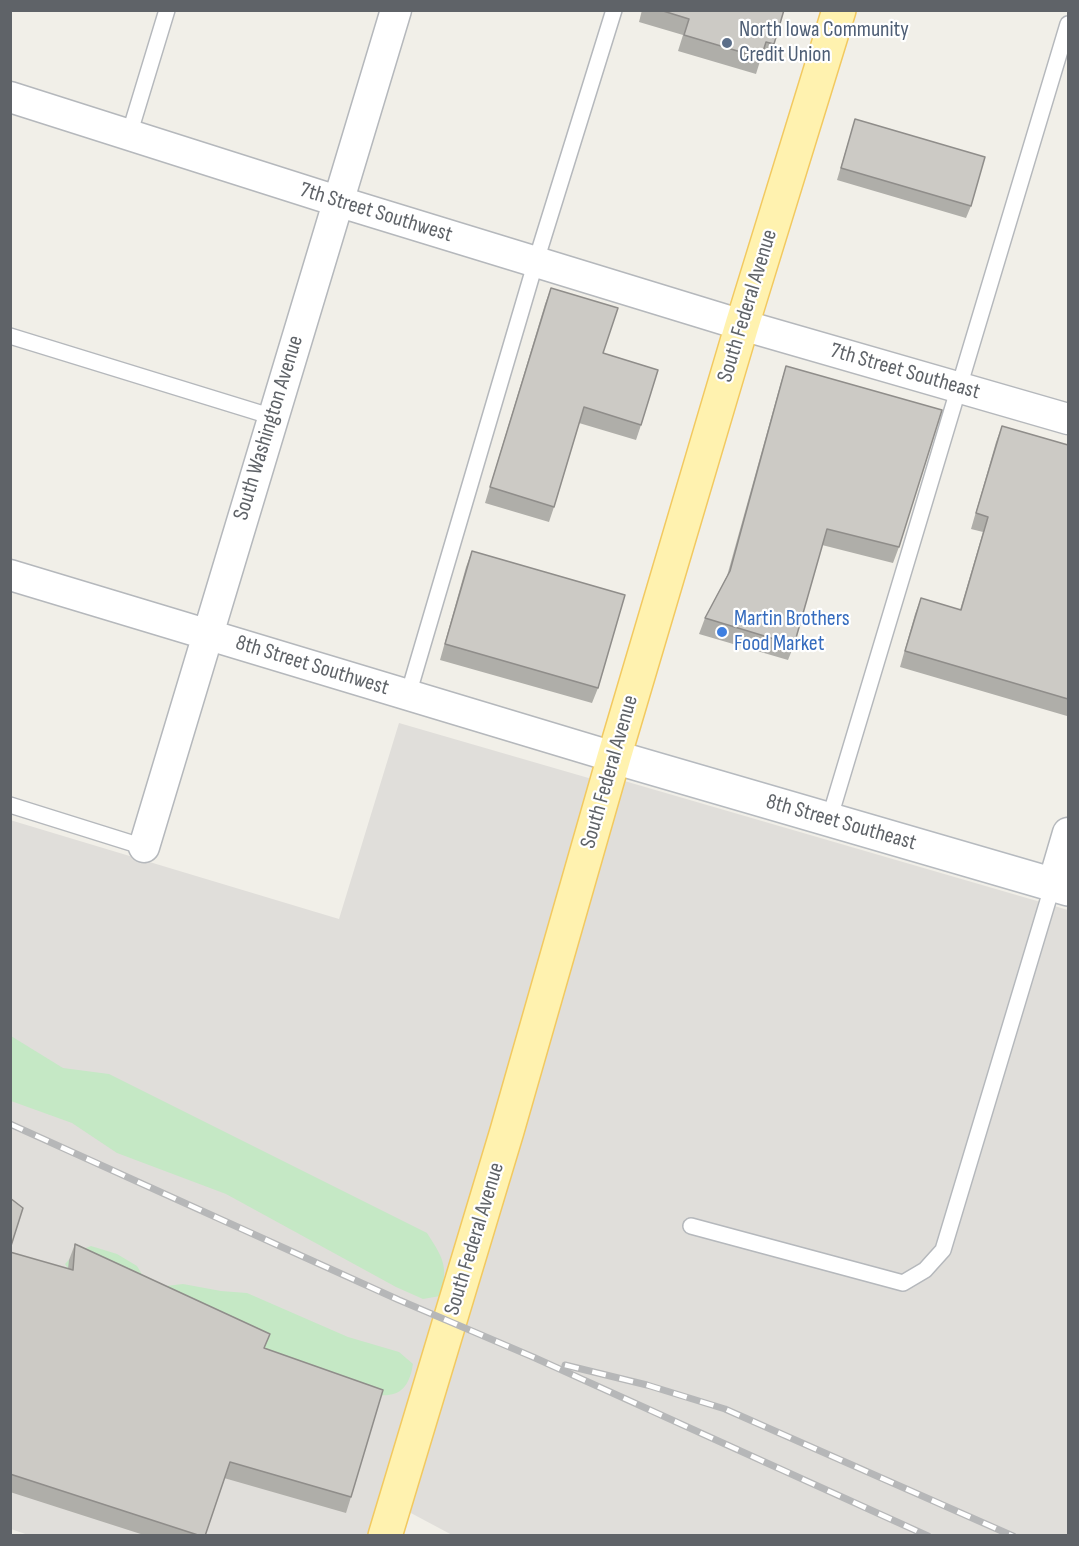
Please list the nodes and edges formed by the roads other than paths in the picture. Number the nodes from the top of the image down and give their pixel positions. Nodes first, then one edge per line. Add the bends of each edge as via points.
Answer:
1 (167, 10) edge
2 (396, 10) edge
3 (614, 10) edge
4 (839, 10) edge
5 (1068, 24) edge
6 (10, 97) edge
7 (129, 135) junction
8 (337, 201) junction
9 (536, 261) junction
10 (742, 325) junction
11 (10, 336) edge
12 (961, 388) junction
13 (273, 417) junction
14 (1068, 419) edge
15 (10, 575) edge
16 (208, 634) junction
17 (408, 695) junction
18 (614, 757) junction
19 (10, 805) edge
20 (829, 820) junction
21 (1068, 833) edge
22 (144, 846) joint
23 (1061, 887) edge
24 (691, 1226) dead end
25 (385, 1536) edge

1 - 7 lane
2 - 8 street, South Washington Avenue
3 - 9 lane
4 - 10 main road, South Federal Avenue
5 - 12 lane
6 - 7 street, 7th Street Southwest
7 - 8 street, 7th Street Southwest
8 - 9 street, 7th Street Southwest
8 - 13 street, South Washington Avenue
9 - 10 street, 7th Street Southwest
9 - 17 lane
10 - 12 street, 7th Street Southeast
10 - 18 main road, South Federal Avenue
11 - 13 lane
12 - 14 street, 7th Street Southeast
12 - 20 lane
13 - 16 street, South Washington Avenue
15 - 16 street, 8th Street Southwest
16 - 17 street, 8th Street Southwest
16 - 22 street, South Washington Avenue
17 - 18 street, 8th Street Southwest
18 - 20 street, 8th Street Southeast
18 - 25 main road, South Federal Avenue
19 - 22 lane
20 - 23 street, 8th Street Southeast
21 - 23 street
23 - 24 lane via 943,1250 926,1270 903,1283

